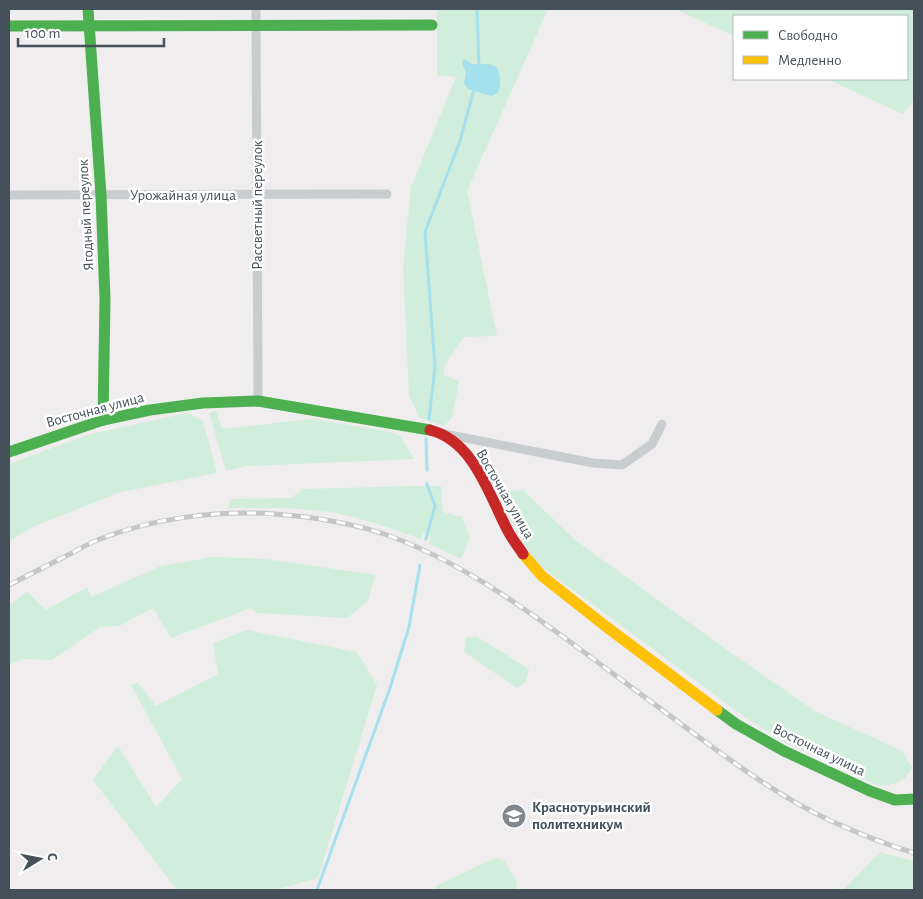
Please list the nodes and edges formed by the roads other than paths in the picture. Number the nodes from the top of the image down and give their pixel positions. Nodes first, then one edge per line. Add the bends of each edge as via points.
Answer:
1 (88, 9) edge
2 (256, 9) edge
3 (256, 25) junction
4 (432, 25) dead end
5 (9, 26) edge
6 (88, 26) junction
7 (257, 194) junction
8 (387, 194) dead end
9 (101, 195) junction
10 (9, 196) edge
11 (258, 401) junction
12 (103, 420) junction
13 (662, 424) dead end
14 (442, 433) junction
15 (9, 452) edge
16 (914, 799) edge

1 - 6 street, Ягодный переулок
2 - 3 street, Рассветный переулок
3 - 4 street
3 - 6 street
3 - 7 street, Рассветный переулок
5 - 6 street
6 - 9 street, Ягодный переулок
7 - 8 street, Урожайная улица
7 - 9 street, Урожайная улица
7 - 11 street, Рассветный переулок
9 - 10 street, Урожайная улица
9 - 12 street, Ягодный переулок via 105,300
11 - 12 street, Восточная улица via 194,404
11 - 14 street, Восточная улица
12 - 15 street, Восточная улица
13 - 14 street via 652,444 622,465 592,463
14 - 16 street, Восточная улица via 474,464 509,533 527,560 542,576 604,625 736,724 784,751 870,791 895,800

